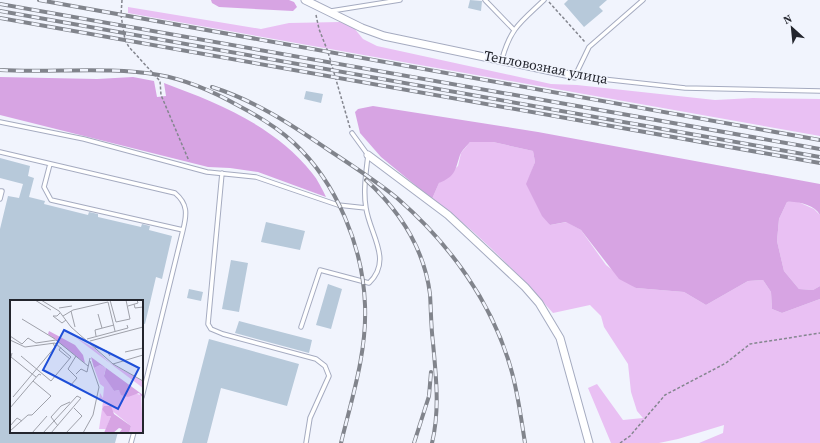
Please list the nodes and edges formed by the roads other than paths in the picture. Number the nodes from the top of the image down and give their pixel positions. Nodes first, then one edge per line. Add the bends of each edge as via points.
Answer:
1 (305, 0) edge
2 (400, 0) edge
3 (485, 0) edge
4 (546, 0) edge
5 (643, 0) edge
6 (328, 12) junction
7 (514, 29) junction
8 (502, 60) junction
9 (575, 76) junction
10 (820, 91) edge
11 (0, 122) edge
12 (352, 133) dead end
13 (0, 152) edge
14 (368, 155) junction
15 (50, 164) junction
16 (222, 173) junction
17 (0, 191) edge
18 (0, 199) edge
19 (366, 208) junction
20 (183, 230) junction
21 (301, 327) dead end
22 (143, 394) edge
23 (134, 433) edge
24 (131, 443) edge
25 (306, 443) edge
26 (589, 443) edge

1 - 6 street, Тепловозная улица
2 - 6 lane
3 - 7 lane
4 - 7 lane
5 - 9 lane via 589,47
6 - 8 street, Тепловозная улица via 384,36
7 - 8 lane via 507,41
8 - 9 street, Тепловозная улица
9 - 10 lane, Тепловозная улица via 684,88
11 - 16 lane via 84,139 206,172
12 - 14 lane
13 - 15 lane
14 - 19 lane via 364,189
14 - 26 street via 448,215 539,303 560,338
15 - 20 lane via 174,193 182,198 185,205
15 - 20 lane via 44,187 51,200
16 - 19 lane via 256,177 338,205
16 - 25 lane via 208,324 211,329 223,334 316,359 325,366 330,376 310,418
17 - 18 lane
19 - 21 lane via 381,264 377,275 369,283 320,270
20 - 22 lane
23 - 24 lane

